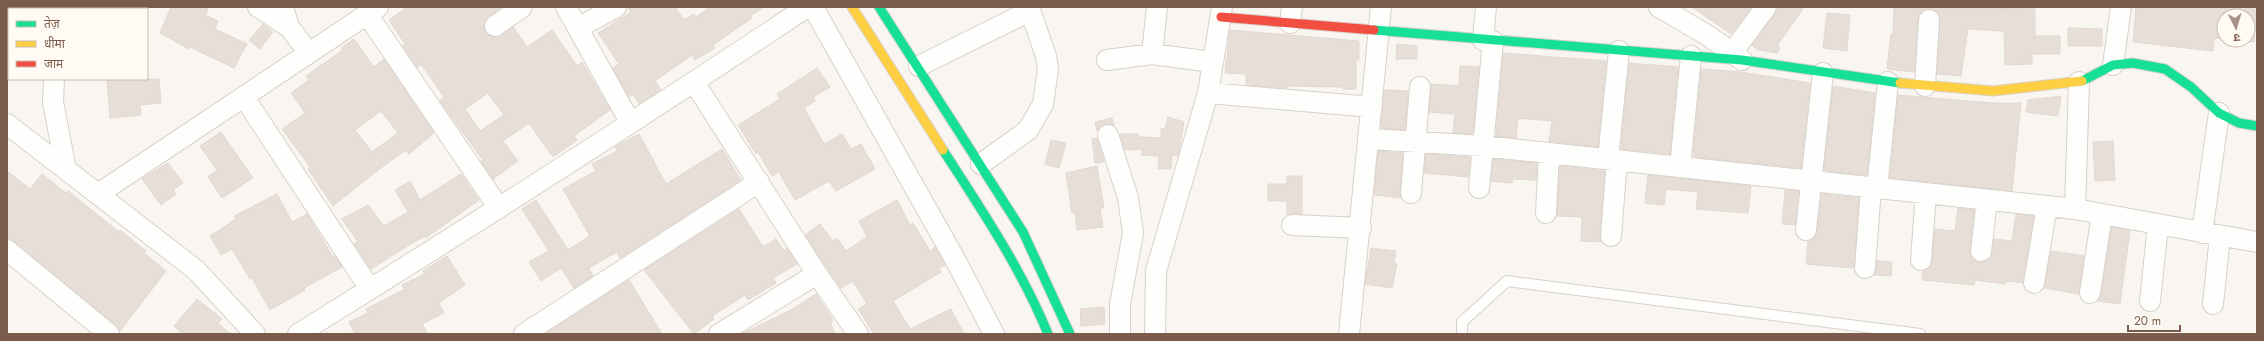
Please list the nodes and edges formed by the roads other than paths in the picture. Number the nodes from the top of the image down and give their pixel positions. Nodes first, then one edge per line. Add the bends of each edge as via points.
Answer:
1 (258, 7) edge
2 (283, 7) edge
3 (522, 7) edge
4 (566, 7) edge
5 (616, 7) edge
6 (807, 7) edge
7 (813, 7) edge
8 (852, 7) edge
9 (879, 7) edge
10 (1158, 7) edge
11 (1381, 7) edge
12 (1486, 7) edge
13 (1659, 7) edge
14 (1766, 7) edge
15 (2121, 7) edge
16 (1029, 9) edge
17 (373, 11) edge
18 (1221, 12) edge
19 (1291, 15) edge
20 (1929, 20) dead end
21 (495, 26) dead end
22 (289, 27) junction
23 (578, 28) junction
24 (1378, 30) junction
25 (1488, 40) junction
26 (1619, 51) junction
27 (309, 53) junction
28 (1152, 54) junction
29 (1691, 56) junction
30 (1737, 57) junction
31 (1107, 60) dead end
32 (1212, 62) junction
33 (2113, 65) junction
34 (919, 66) junction
35 (1823, 73) junction
36 (54, 80) edge
37 (694, 82) junction
38 (1888, 82) junction
39 (2079, 82) junction
40 (1925, 86) junction
41 (1420, 87) dead end
42 (1208, 93) junction
43 (244, 97) junction
44 (1372, 107) junction
45 (2219, 113) junction
46 (630, 122) junction
47 (7, 124) edge
48 (2257, 126) edge
49 (1108, 135) dead end
50 (1370, 139) junction
51 (1416, 141) junction
52 (1483, 146) junction
53 (1549, 153) junction
54 (1612, 160) junction
55 (981, 164) junction
56 (1680, 167) junction
57 (66, 170) junction
58 (1812, 181) junction
59 (759, 182) junction
60 (1479, 188) dead end
61 (1874, 188) junction
62 (1411, 193) dead end
63 (1926, 193) junction
64 (98, 194) junction
65 (1987, 200) junction
66 (2047, 206) junction
67 (499, 208) junction
68 (2075, 209) junction
69 (1546, 213) dead end
70 (2102, 214) junction
71 (1292, 225) dead end
72 (2158, 225) junction
73 (1360, 228) junction
74 (1806, 230) dead end
75 (2211, 234) junction
76 (1611, 236) dead end
77 (2257, 242) edge
78 (7, 250) edge
79 (1980, 251) dead end
80 (1921, 260) dead end
81 (1865, 268) dead end
82 (816, 274) junction
83 (2034, 283) dead end
84 (370, 289) junction
85 (2090, 293) dead end
86 (2150, 301) dead end
87 (2213, 304) dead end
88 (109, 334) edge
89 (255, 334) edge
90 (298, 334) edge
91 (524, 334) edge
92 (719, 334) edge
93 (858, 334) edge
94 (994, 334) edge
95 (1048, 334) edge
96 (1070, 334) edge
97 (1120, 334) edge
98 (1155, 334) edge
99 (1349, 334) edge
100 (1462, 334) edge
101 (1920, 334) edge

1 - 22 street
2 - 22 street
3 - 21 street
4 - 23 street
5 - 23 street
6 - 37 street
7 - 94 street via 956,261
8 - 95 street via 993,227 1037,307
9 - 34 street
10 - 28 street
11 - 24 street
12 - 25 street
13 - 30 street via 1707,35
14 - 30 street
15 - 33 street
16 - 34 street
16 - 55 street via 1046,56 1048,70 1043,104 1028,130
17 - 27 street
17 - 67 street
18 - 19 street
18 - 32 street
19 - 24 street
20 - 40 street
22 - 27 street
23 - 46 street
24 - 25 street
24 - 44 street
25 - 26 street
25 - 52 street
26 - 29 street
26 - 54 street
27 - 43 street
28 - 31 street
28 - 32 street
29 - 30 street
29 - 56 street
30 - 35 street
32 - 42 street
33 - 39 street
33 - 45 street via 2133,63 2165,69 2191,87
34 - 55 street
35 - 38 street
35 - 58 street
36 - 57 street via 53,102
37 - 46 street
37 - 59 street
38 - 40 street
38 - 61 street
39 - 40 street via 1993,90
39 - 68 street
41 - 51 street
42 - 44 street
42 - 98 street via 1156,271
43 - 64 street
43 - 84 street
44 - 50 street
45 - 48 street via 2239,123
45 - 75 street
46 - 67 street
47 - 57 street
49 - 97 street via 1128,198 1133,233 1120,304
50 - 51 street
50 - 73 street
51 - 52 street
51 - 62 street
52 - 53 street
52 - 60 street
53 - 54 street
53 - 69 street
54 - 56 street
54 - 76 street
55 - 96 street via 1023,232
56 - 58 street
57 - 64 street
58 - 61 street
58 - 74 street
59 - 82 street
59 - 91 street
61 - 63 street
61 - 81 street
63 - 65 street
63 - 80 street
64 - 89 street via 196,270
65 - 66 street
65 - 79 street
66 - 68 street
66 - 83 street
67 - 84 street
68 - 70 street
70 - 72 street
70 - 85 street
71 - 73 street
72 - 75 street
72 - 86 street
73 - 99 street
75 - 77 street
75 - 87 street
78 - 88 street
82 - 92 street
82 - 93 street
84 - 90 street
100 - 101 lane via 1462,322 1507,281

